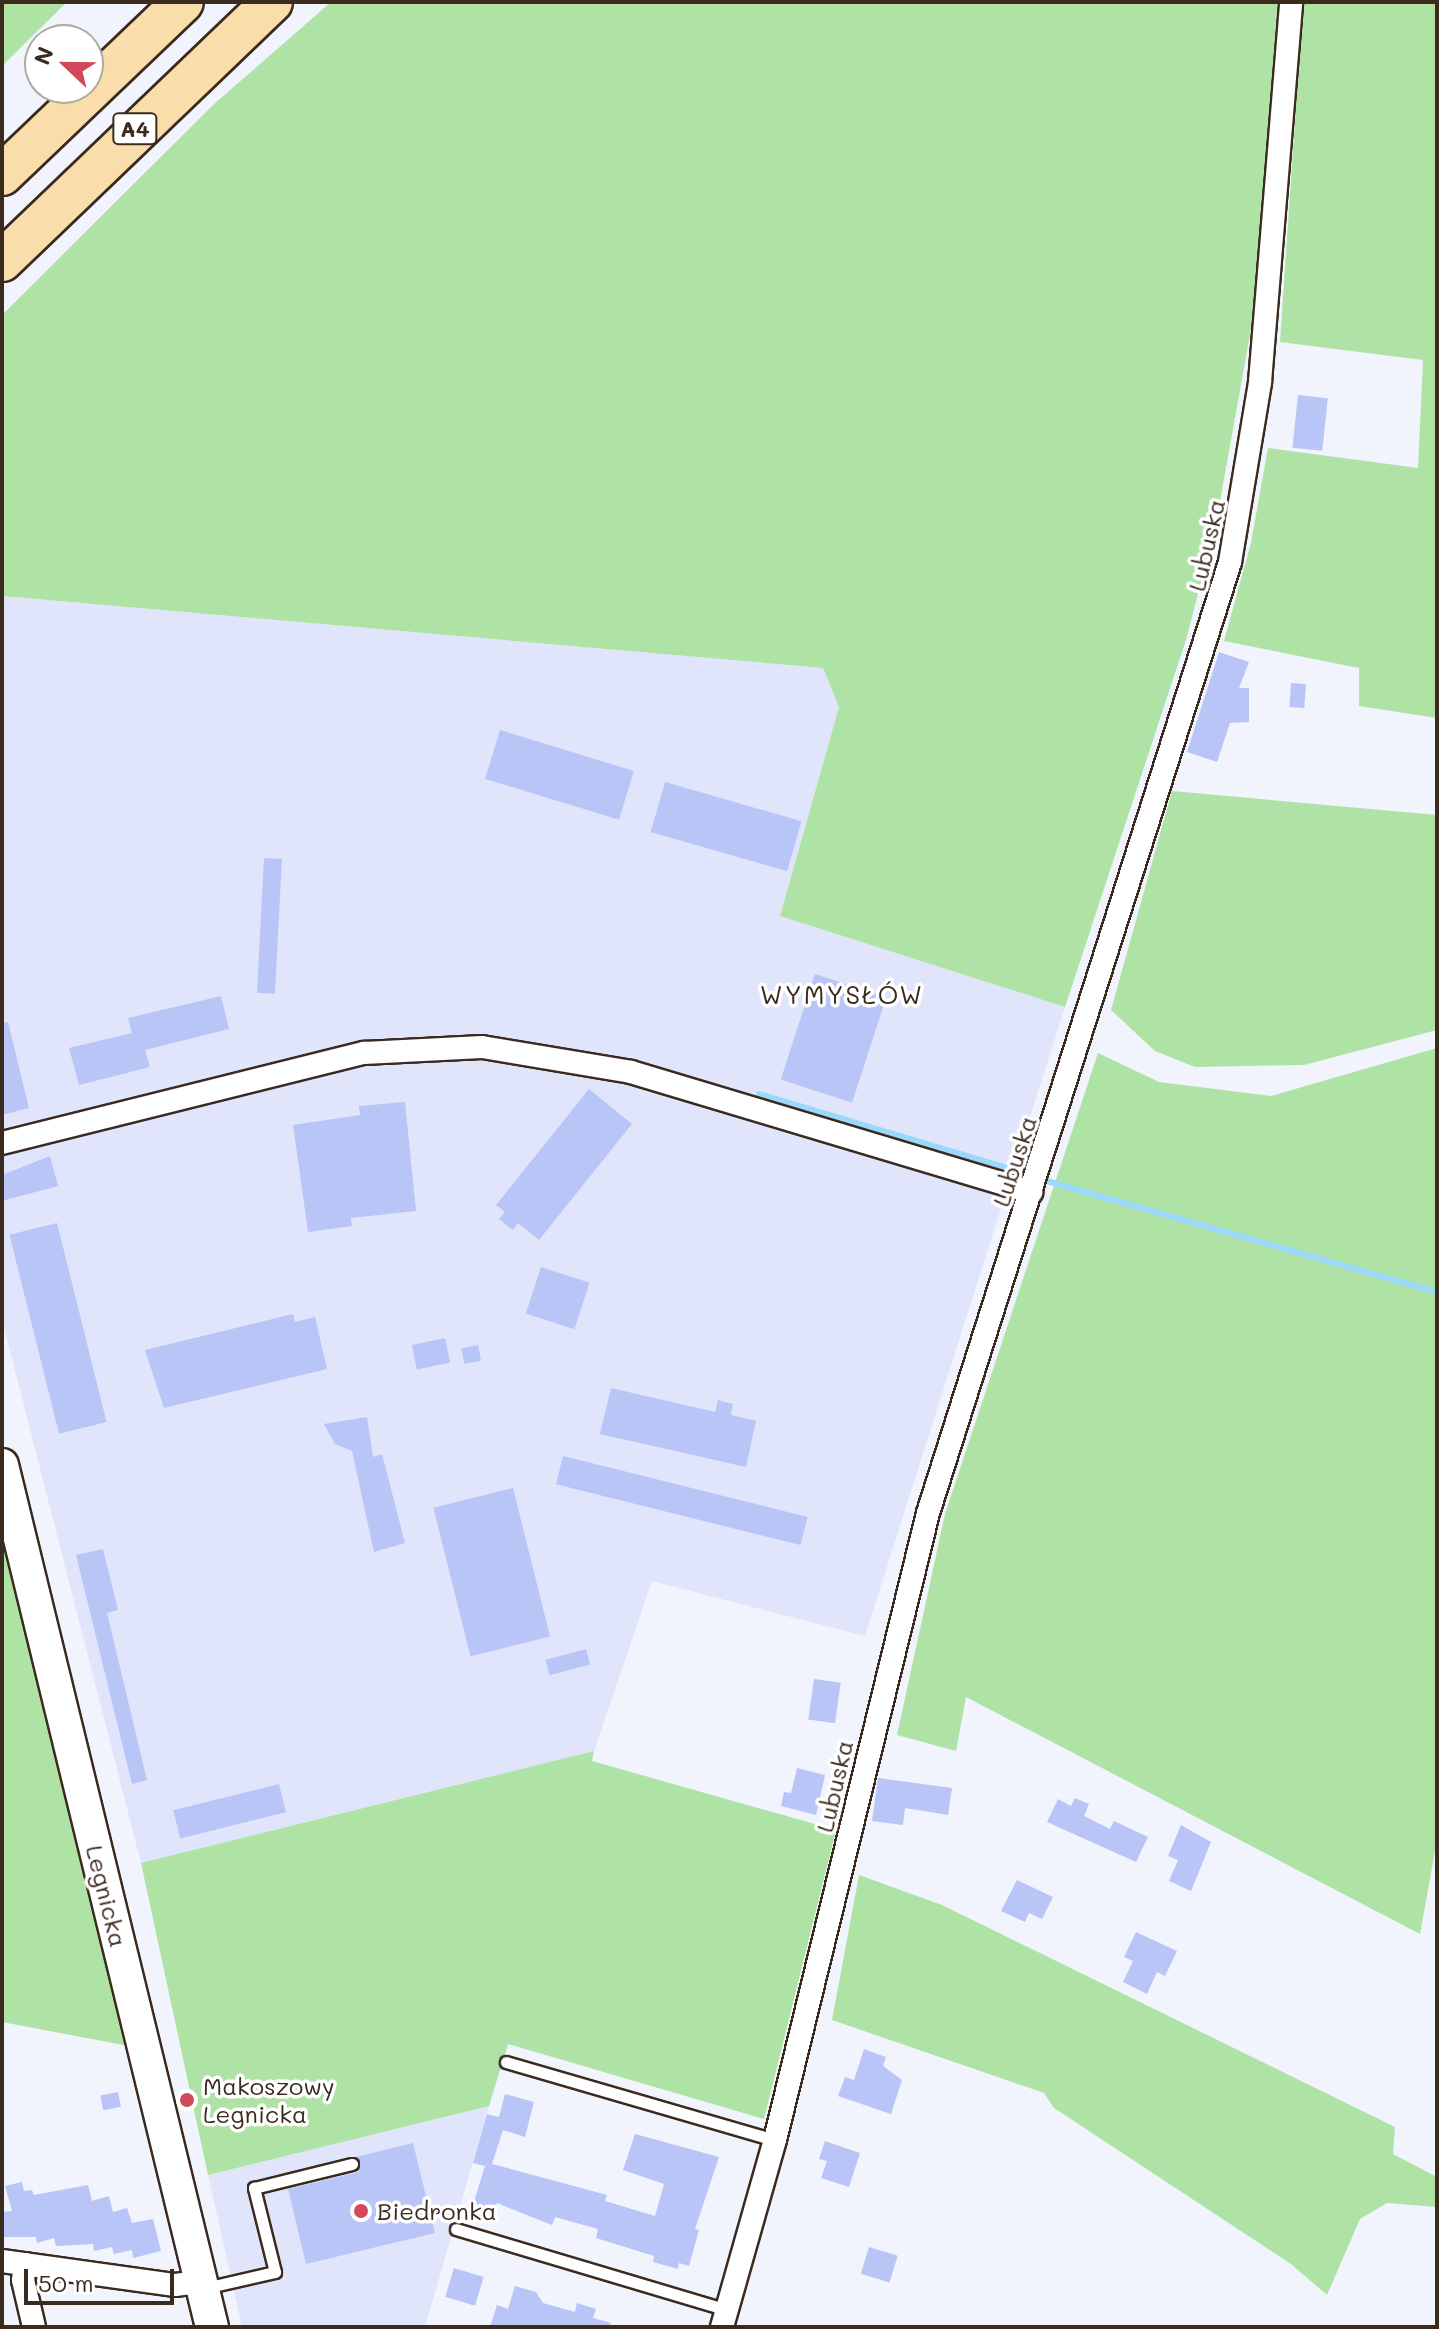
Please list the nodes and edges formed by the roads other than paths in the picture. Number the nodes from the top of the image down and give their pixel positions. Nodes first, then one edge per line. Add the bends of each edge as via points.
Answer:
1 (183, 2) edge
2 (272, 2) edge
3 (1291, 2) edge
4 (2, 175) edge
5 (2, 261) edge
6 (2, 1143) edge
7 (1031, 1192) junction
8 (2, 1465) edge
9 (506, 2062) dead end
10 (775, 2140) junction
11 (352, 2164) dead end
12 (456, 2229) dead end
13 (2, 2261) edge
14 (25, 2264) junction
15 (201, 2285) junction
16 (724, 2319) edge
17 (34, 2327) edge
18 (212, 2327) edge

1 - 4 highway, A4
2 - 5 highway, A4
3 - 7 street, Lubuska via 1262,367 1230,562
6 - 7 street via 364,1053 482,1047 646,1076
7 - 10 street, Lubuska via 906,1595
8 - 15 main road, Legnicka
9 - 10 lane
10 - 16 street, Lubuska
11 - 15 lane via 254,2188 275,2272
12 - 16 lane
13 - 14 street
14 - 15 street
14 - 17 street via 23,2280
15 - 18 main road, Legnicka

